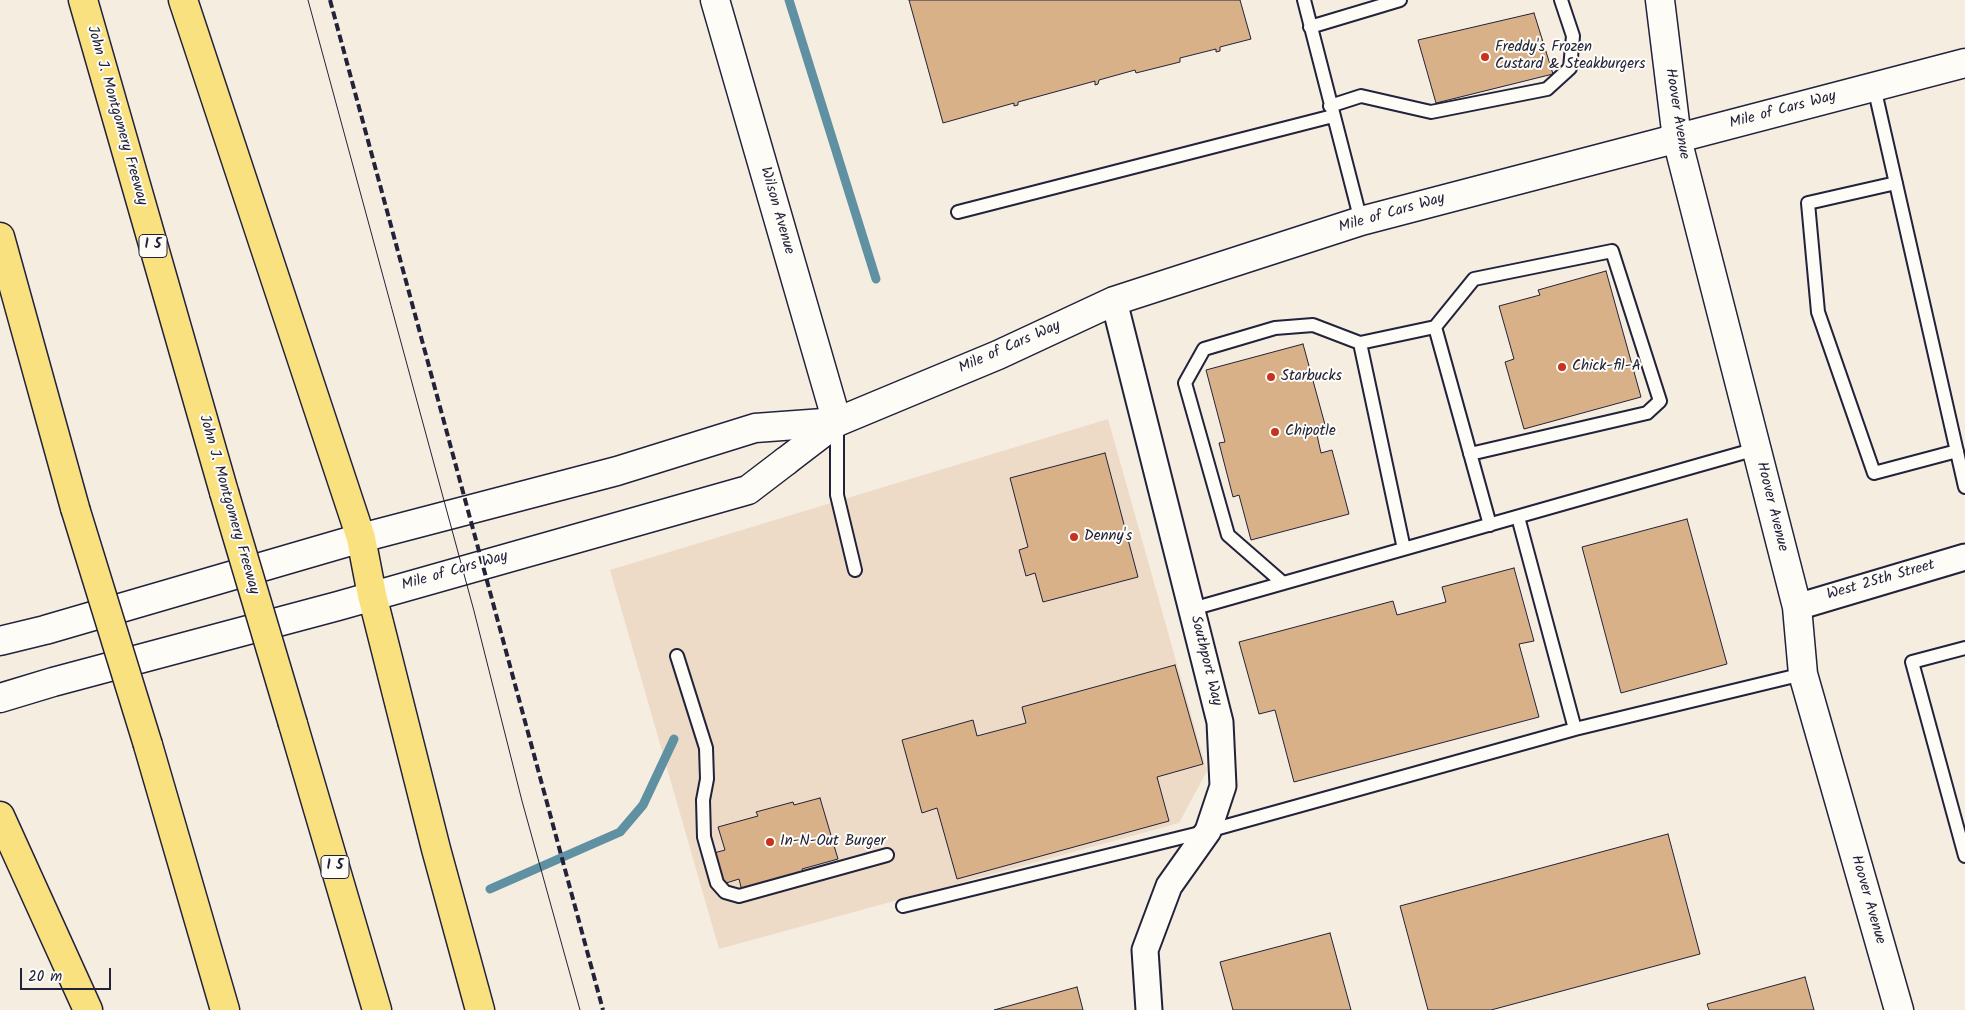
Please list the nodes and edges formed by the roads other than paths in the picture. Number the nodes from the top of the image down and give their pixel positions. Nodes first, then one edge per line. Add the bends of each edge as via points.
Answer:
1 (82, 0) edge
2 (183, 0) edge
3 (715, 0) edge
4 (1304, 0) edge
5 (1400, 0) edge
6 (1561, 0) edge
7 (1660, 0) edge
8 (1310, 27) junction
9 (1965, 63) edge
10 (1874, 87) junction
11 (1332, 111) junction
12 (1677, 139) junction
13 (1896, 183) junction
14 (958, 212) dead end
15 (1361, 221) junction
16 (0, 237) edge
17 (1114, 302) junction
18 (1435, 327) junction
19 (1360, 343) junction
20 (837, 422) junction
21 (1756, 450) junction
22 (1957, 451) junction
23 (1470, 454) junction
24 (1965, 487) edge
25 (1518, 517) junction
26 (1490, 525) junction
27 (361, 538) junction
28 (1404, 549) junction
29 (1965, 556) edge
30 (855, 570) dead end
31 (1283, 583) junction
32 (372, 595) junction
33 (1797, 606) junction
34 (1192, 609) junction
35 (0, 640) edge
36 (1965, 648) edge
37 (677, 656) dead end
38 (1803, 674) junction
39 (0, 698) edge
40 (1575, 729) junction
41 (0, 816) edge
42 (1208, 831) junction
43 (0, 851) edge
44 (887, 855) dead end
45 (1965, 856) edge
46 (903, 906) dead end
47 (49, 924) junction
48 (88, 1010) edge
49 (225, 1010) edge
50 (377, 1010) edge
51 (480, 1010) edge
52 (1149, 1010) edge
53 (1899, 1010) edge

1 - 50 highway, John J. Montgomery Freeway / I 5, bridge
2 - 27 highway
3 - 20 main road, Wilson Avenue
4 - 8 lane
5 - 8 lane
6 - 11 lane via 1573,36 1570,68 1547,89 1431,112 1361,96
7 - 12 main road, Hoover Avenue
8 - 11 lane
9 - 10 main road, Mile of Cars Way
10 - 12 main road, Mile of Cars Way
10 - 13 lane
11 - 14 lane
11 - 15 lane
12 - 15 main road, Mile of Cars Way
12 - 21 main road, Hoover Avenue
13 - 22 lane
13 - 22 lane via 1808,203 1818,312 1874,473
15 - 17 main road, Mile of Cars Way
16 - 49 highway, bridge via 75,508
17 - 20 main road, Mile of Cars Way via 998,355
17 - 34 street, Southport Way
18 - 19 lane
18 - 23 lane
18 - 23 lane via 1474,279 1612,251 1660,401 1647,413
19 - 28 lane
19 - 31 lane via 1313,325 1275,328 1204,349 1185,383 1228,534
20 - 27 main road, Mile of Cars Way via 755,428 617,470
20 - 30 lane via 837,495
20 - 32 main road, Mile of Cars Way via 748,490
21 - 25 lane
21 - 33 main road, Hoover Avenue
22 - 24 lane
23 - 26 lane
25 - 26 lane
25 - 40 lane
26 - 28 lane
27 - 32 highway
27 - 35 main road, Mile of Cars Way via 45,630
28 - 31 lane
29 - 33 street, West 25th Street
31 - 34 lane
32 - 39 main road, Mile of Cars Way
32 - 51 highway
33 - 38 main road, Hoover Avenue
34 - 42 street, Southport Way via 1220,722 1223,786
36 - 45 lane via 1912,662
37 - 44 lane via 706,748 707,779 702,800 704,837 717,883 725,892 739,896
38 - 40 lane
38 - 53 main road, Hoover Avenue
40 - 42 lane
41 - 47 highway
42 - 46 lane
42 - 52 street, Southport Way via 1169,886 1146,950
43 - 47 highway
47 - 48 highway

